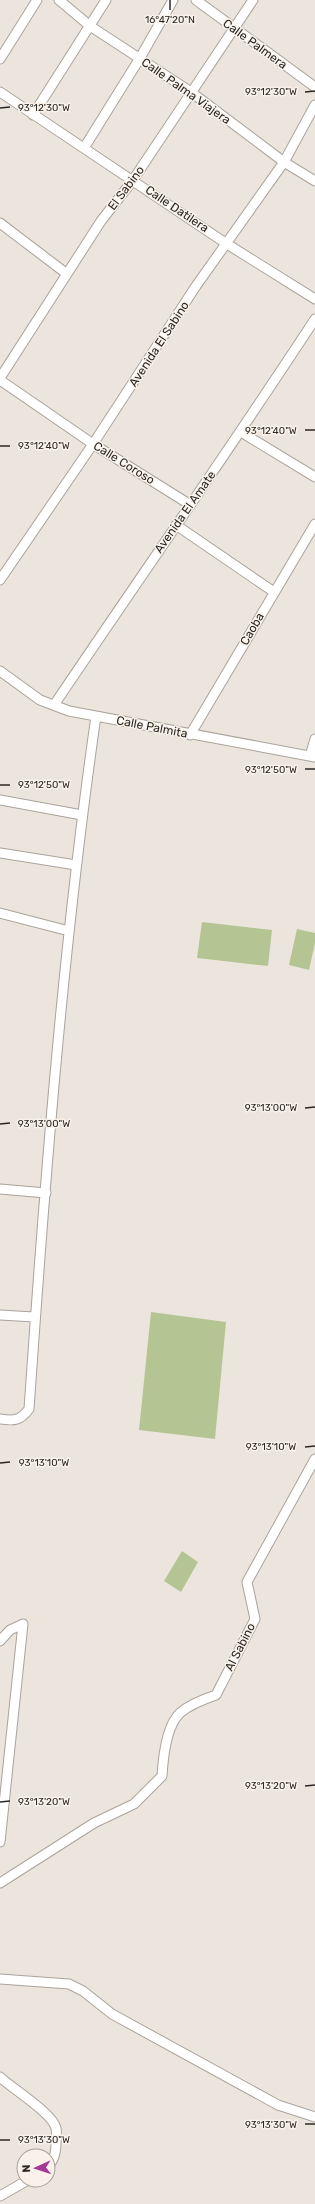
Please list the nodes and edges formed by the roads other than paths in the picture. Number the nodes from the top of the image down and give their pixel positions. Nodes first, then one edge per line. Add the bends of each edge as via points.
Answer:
1 (37, 0) edge
2 (59, 0) edge
3 (106, 0) edge
4 (172, 0) edge
5 (196, 0) edge
6 (253, 0) edge
7 (90, 26) junction
8 (235, 30) junction
9 (140, 58) junction
10 (0, 59) edge
11 (315, 87) edge
12 (0, 92) edge
13 (191, 92) junction
14 (315, 105) edge
15 (33, 115) junction
16 (84, 148) junction
17 (284, 162) junction
18 (133, 180) junction
19 (315, 181) edge
20 (0, 223) edge
21 (227, 244) junction
22 (67, 274) junction
23 (315, 299) edge
24 (315, 319) edge
25 (3, 367) edge
26 (0, 379) edge
27 (241, 432) junction
28 (93, 444) junction
29 (315, 477) edge
30 (189, 504) junction
31 (315, 524) edge
32 (176, 525) junction
33 (0, 580) edge
34 (274, 592) junction
35 (0, 671) edge
36 (54, 705) junction
37 (96, 716) junction
38 (190, 735) junction
39 (315, 739) edge
40 (312, 756) edge
41 (0, 800) edge
42 (82, 815) junction
43 (0, 852) edge
44 (76, 865) junction
45 (0, 913) edge
46 (69, 931) junction
47 (0, 1189) edge
48 (46, 1193) junction
49 (0, 1315) edge
50 (34, 1317) junction
51 (0, 1419) edge
52 (314, 1466) edge
53 (0, 1641) edge
54 (0, 1842) edge
55 (0, 1884) edge
56 (0, 1979) edge
57 (0, 2077) edge
58 (315, 2117) edge
59 (56, 2148) edge
60 (16, 2187) edge
61 (0, 2196) edge

1 - 10 street
2 - 7 street, Calle Palma Viajera
3 - 7 street
4 - 9 street
5 - 8 street, Calle Palmera
6 - 8 street, El Sabino
7 - 9 street, Calle Palma Viajera
7 - 15 street
8 - 11 street, Calle Palmera
8 - 13 street, El Sabino
9 - 13 street, Calle Palma Viajera
9 - 16 street
12 - 15 street, Calle Datilera
13 - 17 street, Calle Palma Viajera
13 - 18 street, El Sabino
14 - 17 street, Avenida El Sabino
15 - 16 street, Calle Datilera
16 - 18 street, Calle Datilera
17 - 19 street, Calle Palma Viajera
17 - 21 street, Avenida El Sabino
18 - 21 street, Calle Datilera
18 - 22 street, El Sabino via 101,221
20 - 22 street
21 - 23 street, Calle Datilera
21 - 28 street, Avenida El Sabino via 196,286
22 - 25 street, El Sabino
24 - 27 street, Avenida El Amate
25 - 26 street, El Sabino
26 - 28 street, Calle Coroso
27 - 29 street
27 - 30 street, Avenida El Amate
28 - 30 street, Calle Coroso
28 - 33 street, Avenida El Sabino
30 - 32 street, Avenida El Amate
31 - 34 street, Caoba
32 - 34 street
32 - 36 street, Avenida El Amate
34 - 38 street, Caoba
35 - 36 street, Calle Palmita via 40,700
36 - 37 street, Calle Palmita via 69,711
37 - 38 street, Calle Palmita
37 - 42 street
38 - 40 street, Calle Palmita
39 - 40 street
41 - 42 street
42 - 44 street
43 - 44 street
44 - 46 street
45 - 46 street
46 - 48 street
47 - 48 street
48 - 50 street
49 - 50 street
50 - 51 street via 29,1409 17,1420
52 - 55 street, Al Sabino via 247,1582 255,1619 216,1694 179,1714 170,1731 163,1757 162,1776 134,1804 94,1823
53 - 54 street via 10,1630 23,1624
56 - 58 street via 69,1984 112,2014 278,2105
57 - 59 street via 48,2115 56,2128
60 - 61 street

